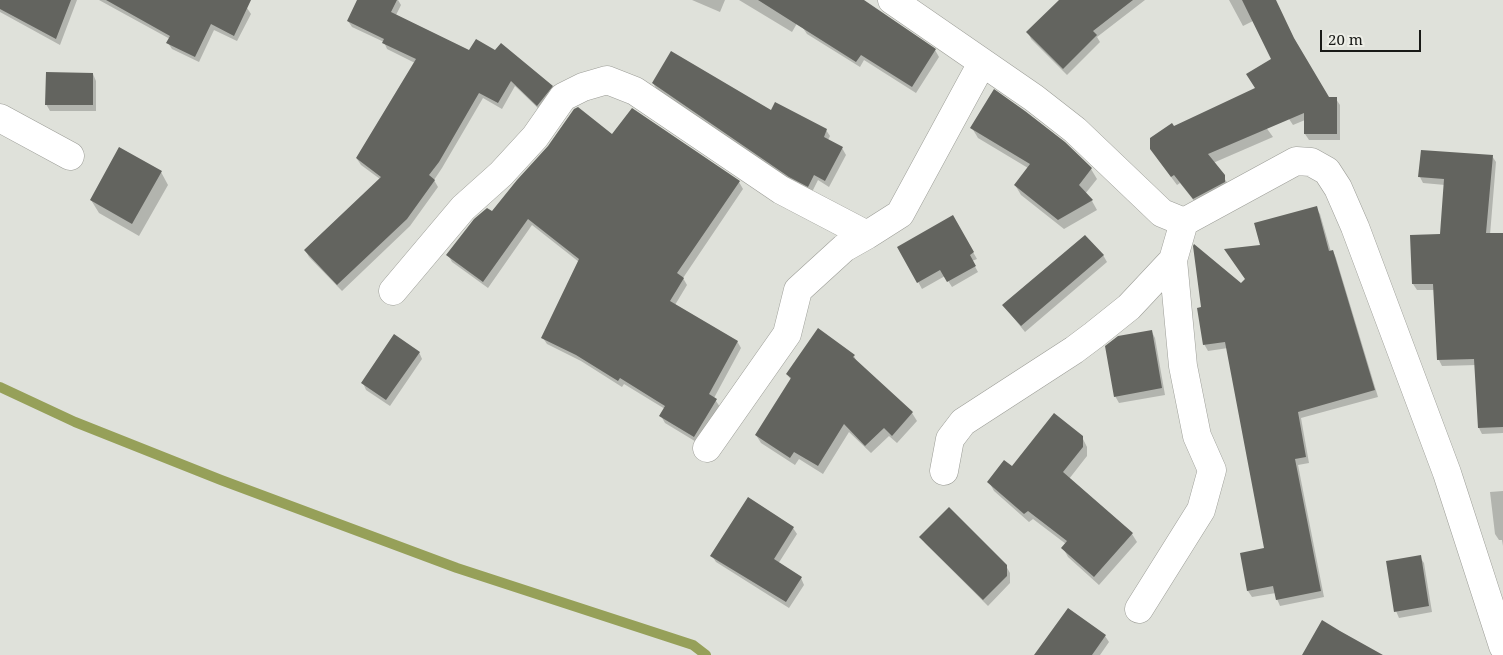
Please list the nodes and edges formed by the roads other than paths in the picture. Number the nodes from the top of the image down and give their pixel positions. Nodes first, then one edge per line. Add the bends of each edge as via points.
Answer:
1 (892, 0) edge
2 (982, 63) junction
3 (0, 118) edge
4 (70, 156) dead end
5 (1184, 222) junction
6 (867, 235) junction
7 (1173, 260) junction
8 (393, 291) dead end
9 (707, 448) dead end
10 (944, 471) dead end
11 (1139, 609) dead end
12 (1503, 646) edge

1 - 2 street
2 - 5 street via 1075,130 1162,213
2 - 6 street via 900,214
3 - 4 street
5 - 7 street
5 - 12 street via 1296,161 1311,162 1327,171 1355,227 1447,473
6 - 8 street via 781,190 635,91 607,80 583,86 563,97 535,137 463,208
6 - 9 street via 844,248 798,290 788,334
7 - 10 street via 1129,307 1094,335 963,422 950,439
7 - 11 street via 1183,366 1197,436 1212,470 1201,510

